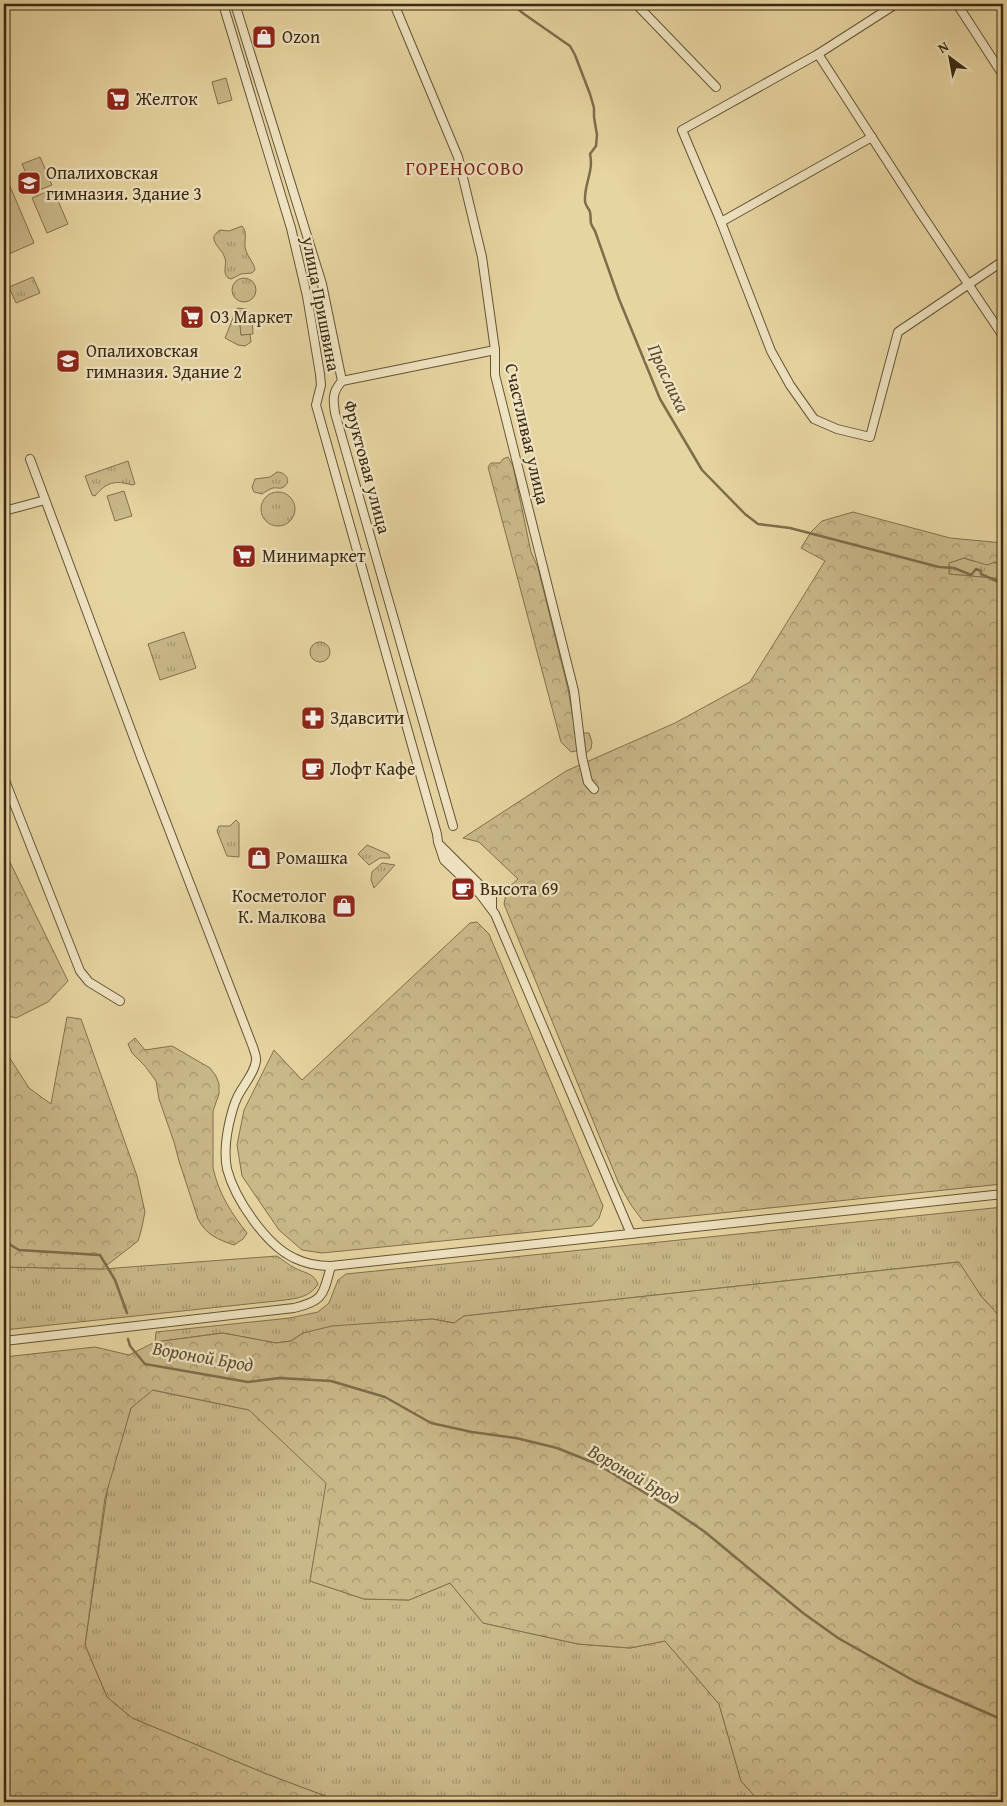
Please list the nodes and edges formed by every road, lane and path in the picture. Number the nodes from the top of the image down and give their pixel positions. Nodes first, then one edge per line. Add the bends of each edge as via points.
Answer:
1 (222, 4) edge
2 (235, 4) edge
3 (394, 4) edge
4 (636, 4) edge
5 (896, 4) edge
6 (957, 4) edge
7 (818, 54) junction
8 (1003, 75) edge
9 (716, 87) dead end
10 (872, 138) junction
11 (721, 222) junction
12 (1003, 262) edge
13 (970, 284) junction
14 (1003, 336) edge
15 (495, 350) junction
16 (342, 381) junction
17 (30, 459) dead end
18 (45, 500) junction
19 (4, 511) edge
20 (4, 778) edge
21 (594, 789) dead end
22 (453, 826) dead end
23 (120, 1001) dead end
24 (1003, 1194) edge
25 (631, 1234) junction
26 (331, 1266) junction
27 (4, 1341) edge

1 - 25 street, улица Пришвина via 291,228 320,374 316,404 438,842 492,898 492,909
2 - 16 street, Фруктовая улица via 322,284
3 - 15 street, Счастливая улица via 458,157 482,257
4 - 9 street
5 - 7 street
6 - 8 street
7 - 10 street
7 - 11 street via 682,130
10 - 11 street
10 - 13 street
11 - 13 street via 770,351 814,419 837,429 870,437 898,332
12 - 13 street
13 - 14 street
15 - 16 street
15 - 21 street, Счастливая улица via 495,375 574,691 582,757 588,782
16 - 22 street, Фруктовая улица via 333,396 335,413
17 - 18 street
18 - 19 street
18 - 26 street via 257,1060 237,1098 230,1122 225,1148 227,1169 247,1211 277,1247 316,1266
20 - 23 street via 80,971 89,982
24 - 25 street
25 - 26 street
26 - 27 street via 325,1290 313,1304

